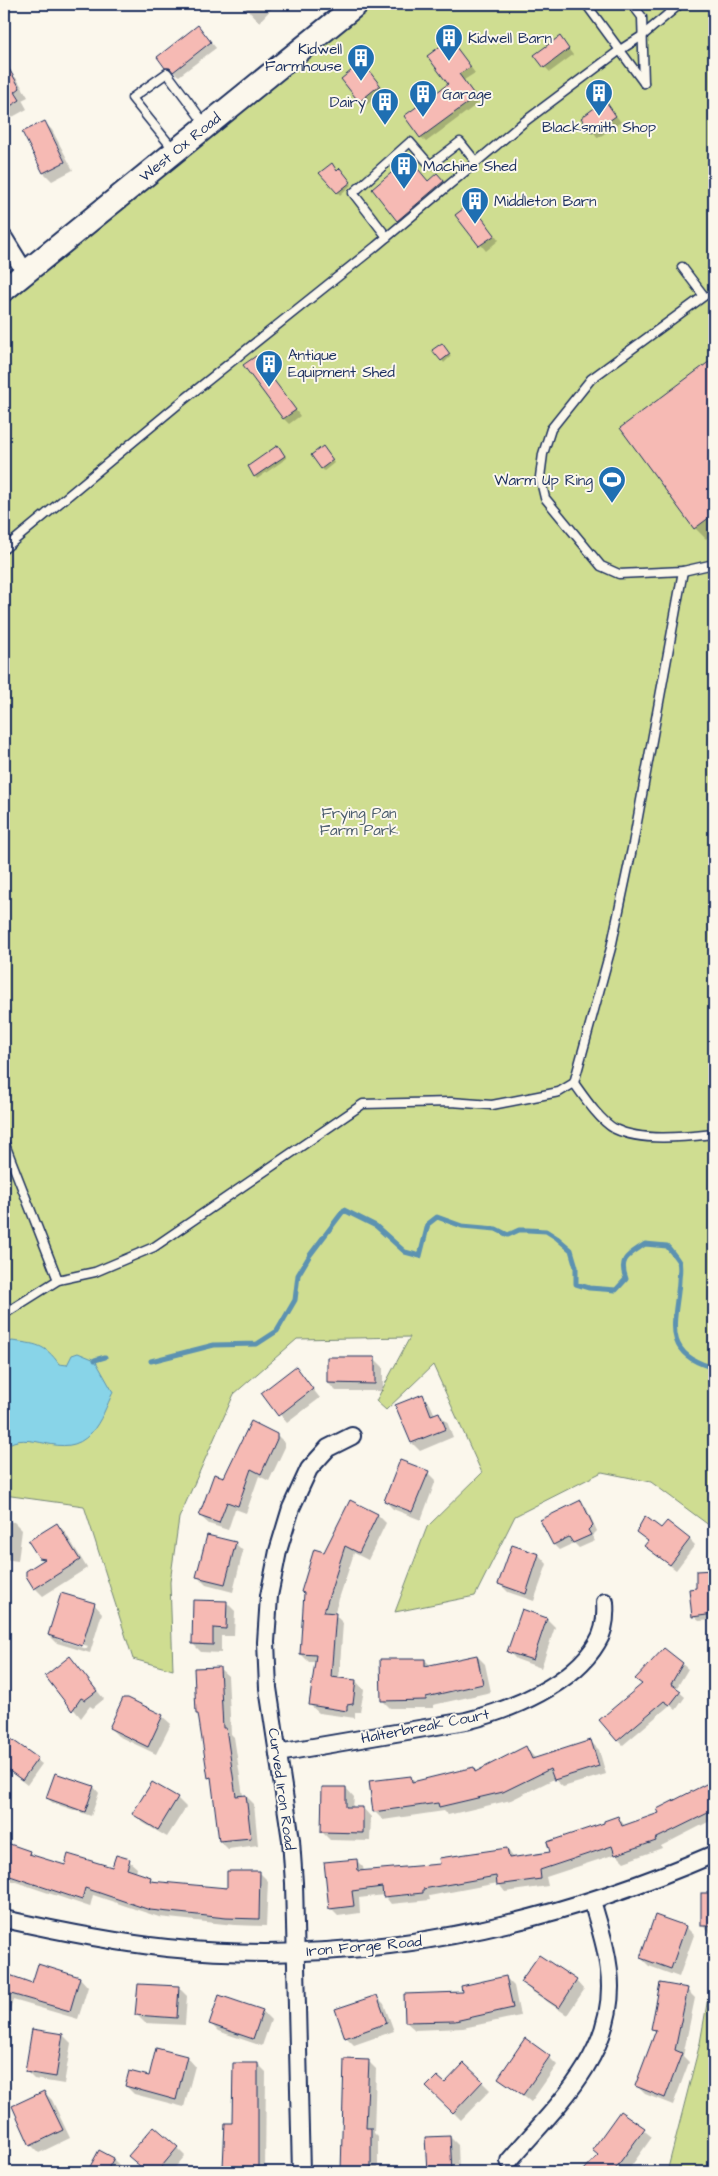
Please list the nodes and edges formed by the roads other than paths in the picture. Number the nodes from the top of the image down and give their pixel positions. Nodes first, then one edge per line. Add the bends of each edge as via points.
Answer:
1 (356, 4) edge
2 (586, 4) edge
3 (632, 4) edge
4 (680, 4) edge
5 (642, 36) junction
6 (620, 50) junction
7 (206, 126) junction
8 (175, 151) junction
9 (476, 162) junction
10 (387, 237) junction
11 (4, 238) edge
12 (682, 267) dead end
13 (25, 272) junction
14 (4, 290) edge
15 (4, 549) edge
16 (714, 564) edge
17 (683, 571) junction
18 (574, 1083) junction
19 (714, 1134) edge
20 (4, 1142) edge
21 (58, 1280) junction
22 (4, 1314) edge
23 (352, 1436) dead end
24 (605, 1602) dead end
25 (278, 1753) junction
26 (714, 1854) edge
27 (592, 1901) junction
28 (4, 1919) edge
29 (296, 1952) junction
30 (509, 2161) dead end
31 (301, 2172) edge

1 - 7 main road, West Ox Road
2 - 6 lane
3 - 5 lane via 642,17
4 - 5 lane
5 - 6 lane
5 - 6 lane via 644,83
6 - 9 lane
7 - 8 main road, West Ox Road
7 - 8 lane via 167,73 132,98
8 - 13 main road, West Ox Road
9 - 10 lane
9 - 10 lane via 460,142 430,165 410,142 353,193
10 - 15 lane via 180,402
11 - 13 street
12 - 17 lane via 704,296 591,379 551,428 540,477 545,498 602,566 620,574
13 - 14 main road, West Ox Road
16 - 17 lane
17 - 18 lane via 611,948
18 - 19 lane via 614,1129 646,1137
18 - 21 lane via 559,1092 492,1105 451,1102 363,1104 154,1247 95,1272
20 - 21 lane
21 - 22 lane
23 - 25 street, Curved Iron Road via 328,1448 309,1469 291,1508 278,1551 269,1596 266,1642 268,1688
24 - 25 street, Halterbreak Court via 603,1630 590,1654 555,1684 517,1705 466,1721
25 - 29 street, Curved Iron Road via 291,1840
26 - 27 street, Iron Forge Road via 667,1875
27 - 29 street, Iron Forge Road via 524,1921 427,1941
27 - 30 street via 606,1953 610,1986 600,2040 580,2079
28 - 29 street, Iron Forge Road via 167,1948
29 - 31 street, Curved Iron Road

